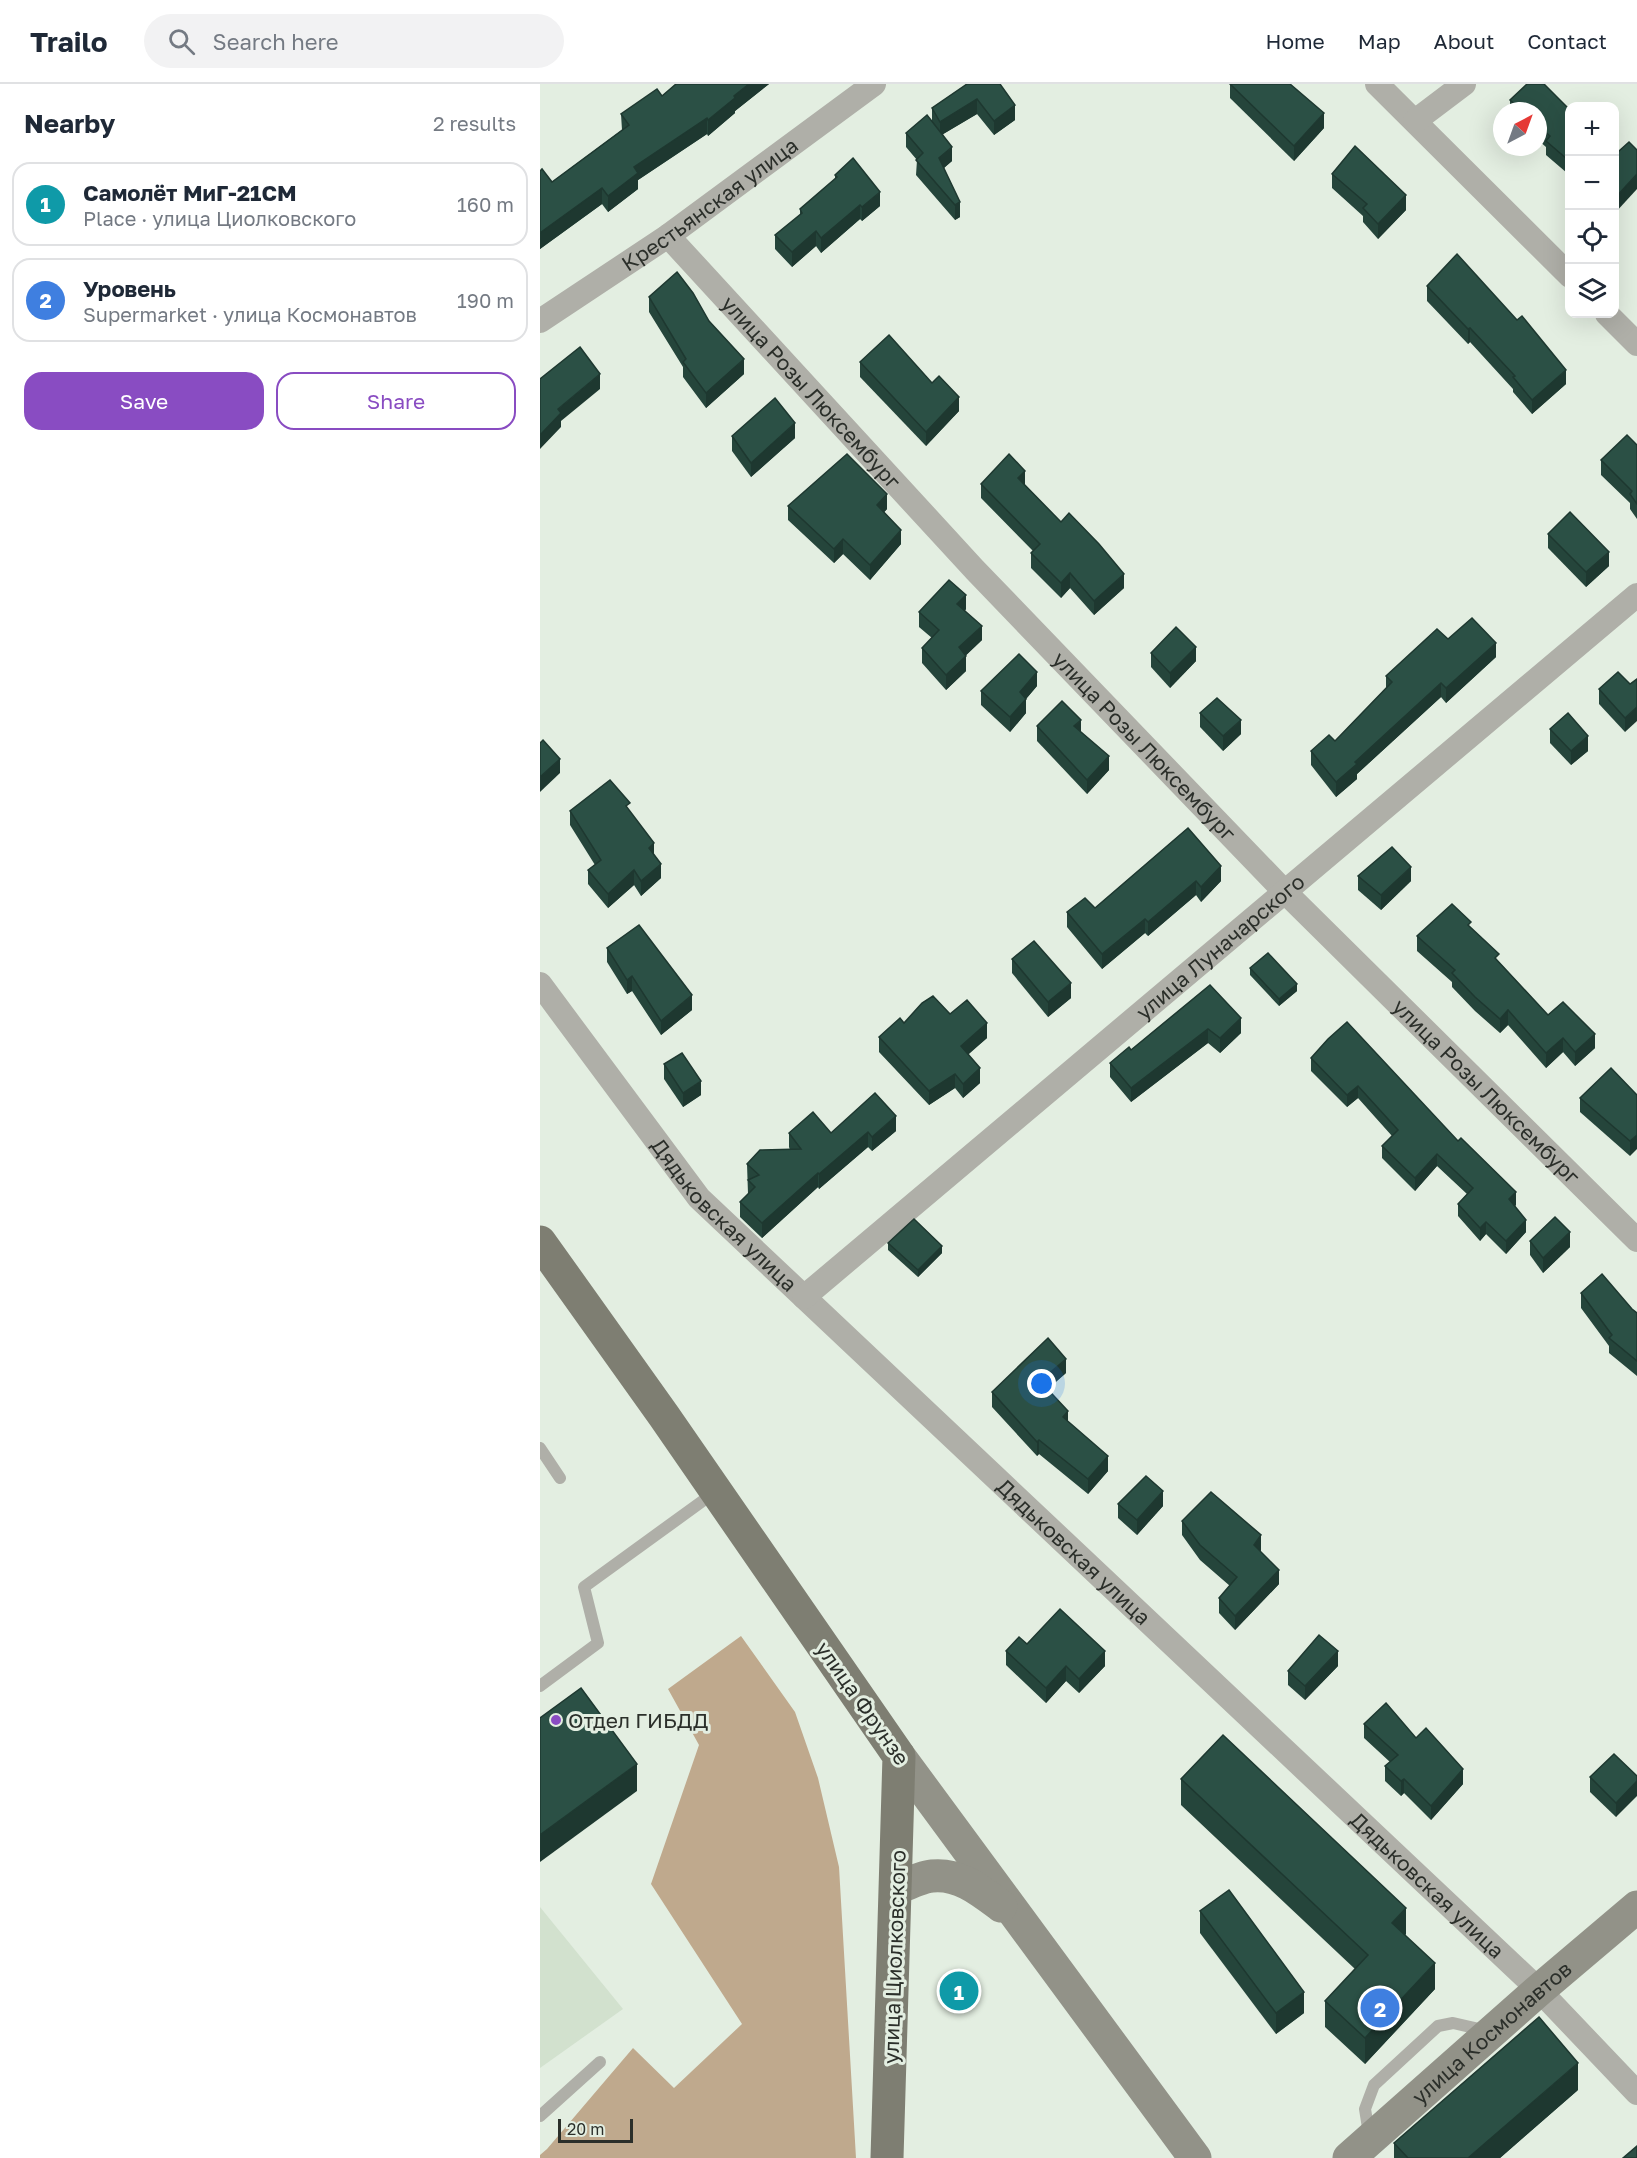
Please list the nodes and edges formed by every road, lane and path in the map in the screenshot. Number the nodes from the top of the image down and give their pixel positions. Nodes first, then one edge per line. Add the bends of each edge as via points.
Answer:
1 (874, 84) edge
2 (1377, 84) edge
3 (1464, 84) edge
4 (1415, 122) junction
5 (668, 237) junction
6 (1565, 272) edge
7 (1611, 318) edge
8 (540, 321) edge
9 (1637, 344) edge
10 (1637, 595) edge
11 (1284, 892) junction
12 (540, 984) edge
13 (1637, 1240) edge
14 (540, 1242) edge
15 (804, 1297) junction
16 (540, 1448) edge
17 (560, 1478) dead end
18 (716, 1491) junction
19 (540, 1686) edge
20 (899, 1756) junction
21 (896, 1889) junction
22 (1637, 1907) edge
23 (1022, 1921) junction
24 (1539, 1990) junction
25 (600, 2062) dead end
26 (1637, 2093) edge
27 (540, 2116) edge
28 (1360, 2149) edge
29 (887, 2158) edge
30 (1195, 2158) edge

1 - 5 street, Крестьянская улица
2 - 4 street
3 - 4 street
4 - 6 street
5 - 8 street, Крестьянская улица
5 - 11 street, улица Розы Люксембург via 975,570
7 - 9 street
10 - 11 street, улица Луначарского
11 - 13 street, улица Розы Люксембург
11 - 15 street, улица Луначарского
12 - 15 street, Дядьковская улица via 699,1198
14 - 18 main road, улица Фрунзе
15 - 24 street, Дядьковская улица
16 - 17 lane
18 - 19 lane via 584,1587 598,1643
18 - 20 main road, улица Фрунзе
20 - 21 main road, улица Циолковского
20 - 23 main road, улица Фрунзе
21 - 23 main road via 930,1876 950,1876 976,1888
21 - 29 main road, улица Циолковского
22 - 24 main road, улица Космонавтов
23 - 30 main road, улица Фрунзе
24 - 26 street, Дядьковская улица
24 - 28 main road, улица Космонавтов
25 - 27 lane

